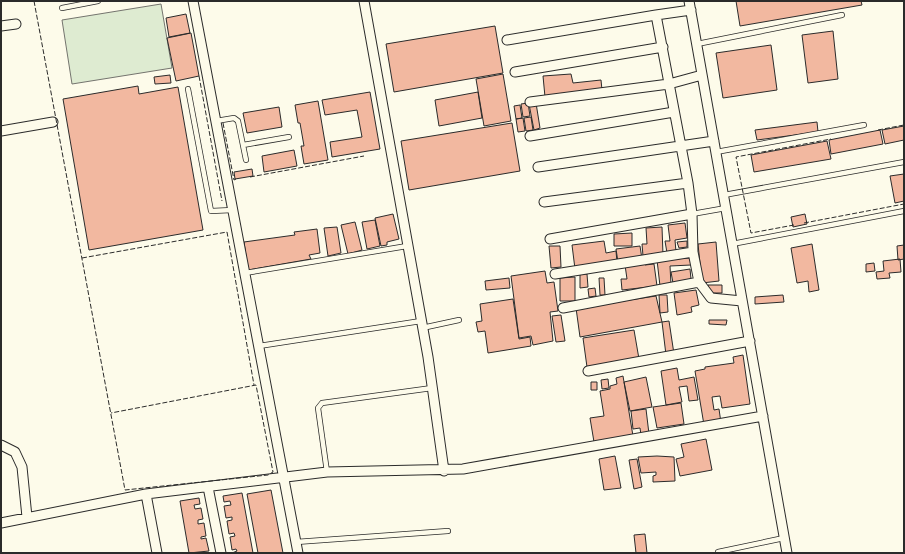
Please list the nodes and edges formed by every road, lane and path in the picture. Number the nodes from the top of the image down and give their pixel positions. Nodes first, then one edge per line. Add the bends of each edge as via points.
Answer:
1 (98, 1) edge
2 (193, 1) edge
3 (367, 1) edge
4 (690, 6) edge
5 (62, 8) dead end
6 (842, 15) dead end
7 (656, 16) junction
8 (16, 24) dead end
9 (1, 26) edge
10 (508, 40) dead end
11 (697, 44) junction
12 (662, 47) junction
13 (515, 72) dead end
14 (702, 75) junction
15 (669, 84) junction
16 (188, 89) dead end
17 (530, 102) dead end
18 (674, 112) junction
19 (216, 121) junction
20 (53, 122) dead end
21 (864, 125) dead end
22 (1, 131) edge
23 (530, 136) dead end
24 (289, 137) dead end
25 (714, 141) junction
26 (243, 145) junction
27 (681, 147) junction
28 (716, 152) junction
29 (246, 160) dead end
30 (904, 162) edge
31 (538, 167) dead end
32 (688, 183) junction
33 (724, 195) junction
34 (544, 202) dead end
35 (726, 208) junction
36 (233, 210) junction
37 (904, 210) edge
38 (692, 214) junction
39 (550, 239) dead end
40 (732, 244) junction
41 (407, 246) junction
42 (694, 252) junction
43 (245, 273) junction
44 (555, 274) dead end
45 (699, 282) junction
46 (742, 301) junction
47 (563, 308) dead end
48 (459, 320) dead end
49 (422, 324) junction
50 (750, 341) junction
51 (259, 346) junction
52 (588, 371) dead end
53 (432, 388) junction
54 (763, 416) junction
55 (1, 445) edge
56 (444, 470) junction
57 (327, 472) junction
58 (284, 478) junction
59 (208, 487) junction
60 (146, 494) junction
61 (27, 517) junction
62 (1, 522) edge
63 (448, 531) dead end
64 (784, 538) junction
65 (296, 542) junction
66 (718, 552) dead end
67 (157, 553) edge
68 (221, 553) edge
69 (298, 553) edge
70 (787, 553) edge

1 - 5 lane
2 - 19 street
3 - 41 street
4 - 7 street
4 - 11 street
6 - 11 lane
7 - 10 street
7 - 12 street
8 - 9 street
11 - 14 street
12 - 13 street
12 - 15 street
14 - 15 street
14 - 25 street
15 - 17 street
15 - 18 street
16 - 36 lane via 211,211
18 - 23 street
18 - 27 street
19 - 26 lane via 234,118 238,121
19 - 36 street
20 - 22 street
21 - 28 lane
24 - 26 lane
25 - 27 street
25 - 28 street
26 - 29 lane
27 - 31 street
27 - 32 street
28 - 33 street
30 - 33 lane
32 - 34 street
32 - 38 street
33 - 35 street
35 - 38 lane
35 - 40 street
36 - 43 street
37 - 40 lane
38 - 39 street
38 - 42 street
40 - 46 street
41 - 43 lane
41 - 49 street
42 - 44 street
42 - 45 street
43 - 51 street
45 - 46 street via 711,298
45 - 47 street
46 - 50 street
48 - 49 lane
49 - 51 lane
49 - 53 street
50 - 52 street
50 - 54 street
51 - 58 street
53 - 56 street
53 - 57 lane via 322,403 318,408
54 - 56 street via 462,470
54 - 64 street
55 - 61 street via 14,452 22,467
56 - 57 street
57 - 58 street
58 - 59 street
58 - 65 street
59 - 60 street
59 - 68 street
60 - 61 street
60 - 67 street
61 - 62 street
63 - 65 lane
64 - 66 lane
64 - 70 street
65 - 69 street

